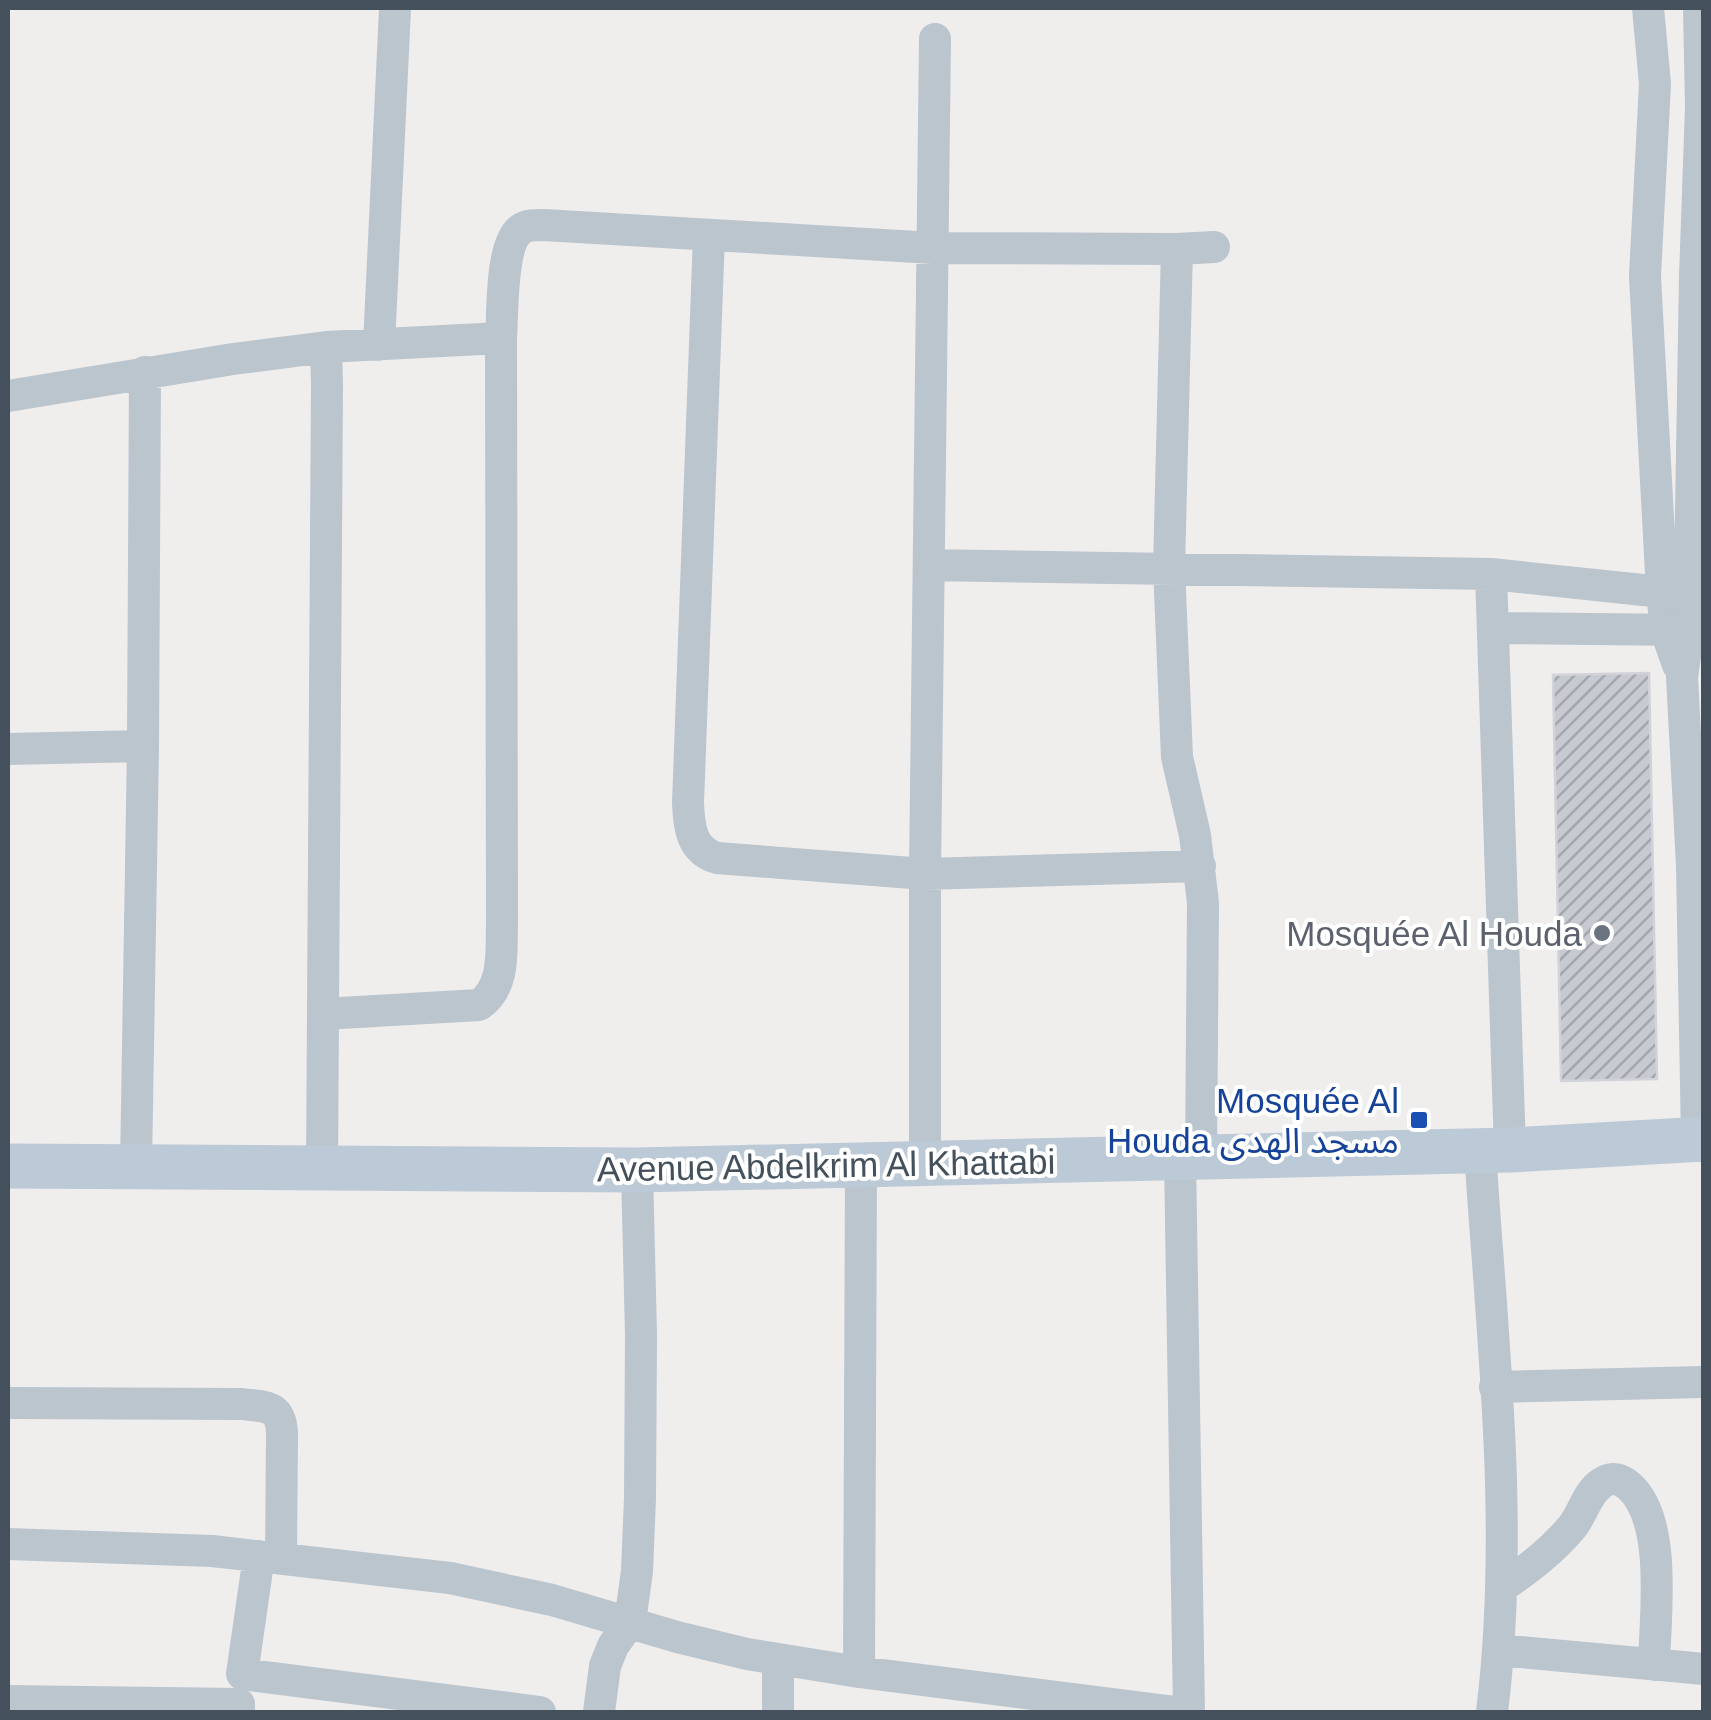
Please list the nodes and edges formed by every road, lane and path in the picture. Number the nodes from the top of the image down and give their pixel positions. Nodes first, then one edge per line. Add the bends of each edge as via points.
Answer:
1 (1648, 8) edge
2 (1699, 8) edge
3 (395, 9) edge
4 (935, 39) dead end
5 (709, 235) junction
6 (1214, 246) dead end
7 (933, 248) junction
8 (1178, 249) junction
9 (1645, 276) junction
10 (1699, 277) edge
11 (502, 338) junction
12 (379, 344) junction
13 (326, 347) junction
14 (145, 372) junction
15 (8, 396) edge
16 (929, 565) junction
17 (1170, 568) junction
18 (1491, 574) junction
19 (1685, 612) edge
20 (1494, 628) junction
21 (143, 746) junction
22 (8, 749) edge
23 (1698, 864) edge
24 (1200, 866) junction
25 (925, 874) junction
26 (323, 1014) junction
27 (1700, 1140) edge
28 (1495, 1151) junction
29 (1190, 1158) junction
30 (924, 1164) junction
31 (8, 1166) edge
32 (136, 1166) junction
33 (861, 1166) junction
34 (322, 1169) junction
35 (637, 1170) junction
36 (1704, 1382) edge
37 (1496, 1387) junction
38 (8, 1403) edge
39 (8, 1544) edge
40 (270, 1557) junction
41 (1502, 1588) junction
42 (630, 1622) junction
43 (1498, 1650) junction
44 (778, 1660) junction
45 (1654, 1665) junction
46 (1704, 1668) edge
47 (859, 1672) junction
48 (240, 1696) edge
49 (413, 1704) edge
50 (17, 1705) edge
51 (540, 1712) edge
52 (599, 1712) edge
53 (778, 1712) edge
54 (1176, 1712) edge
55 (1189, 1712) edge
56 (1492, 1712) edge

1 - 9 street via 1654,84
2 - 10 street
3 - 12 street
4 - 7 street
5 - 7 street
5 - 11 street via 522,228 508,252
5 - 25 street via 688,803 694,842 718,858
6 - 8 street
7 - 8 street
7 - 16 street
8 - 17 street
9 - 10 street
9 - 19 street
10 - 19 street
11 - 12 street
11 - 26 street via 500,972 479,1004
12 - 13 street
13 - 14 street
13 - 26 street
14 - 15 street
14 - 21 street
16 - 17 street
16 - 25 street
17 - 18 street
17 - 24 street via 1177,757
18 - 19 street
18 - 20 street
19 - 20 street
19 - 23 street via 1682,677
20 - 28 street
21 - 22 street
21 - 32 street
23 - 27 street
24 - 25 street
24 - 29 street
25 - 30 street
26 - 34 street
27 - 28 main road, Avenue Abdelkrim Al Khattabi
28 - 29 main road, Avenue Abdelkrim Al Khattabi
28 - 37 street
29 - 30 main road, Avenue Abdelkrim Al Khattabi
29 - 55 street
30 - 33 main road, Avenue Abdelkrim Al Khattabi
31 - 32 main road, Avenue Abdelkrim Al Khattabi
32 - 34 main road, Avenue Abdelkrim Al Khattabi
33 - 35 main road, Avenue Abdelkrim Al Khattabi
33 - 47 street
34 - 35 main road, Avenue Abdelkrim Al Khattabi
35 - 42 street via 640,1498
36 - 37 street
37 - 41 street
38 - 40 street via 242,1404 274,1410 282,1432
39 - 40 street
40 - 42 street via 450,1578
40 - 48 street
41 - 43 street
41 - 45 street via 1556,1545 1597,1486 1621,1480 1651,1520
42 - 44 street
42 - 52 street via 606,1666
43 - 45 street
43 - 56 street
44 - 47 street
44 - 53 street
45 - 46 street
47 - 54 street
48 - 49 street
48 - 50 street
49 - 51 street

